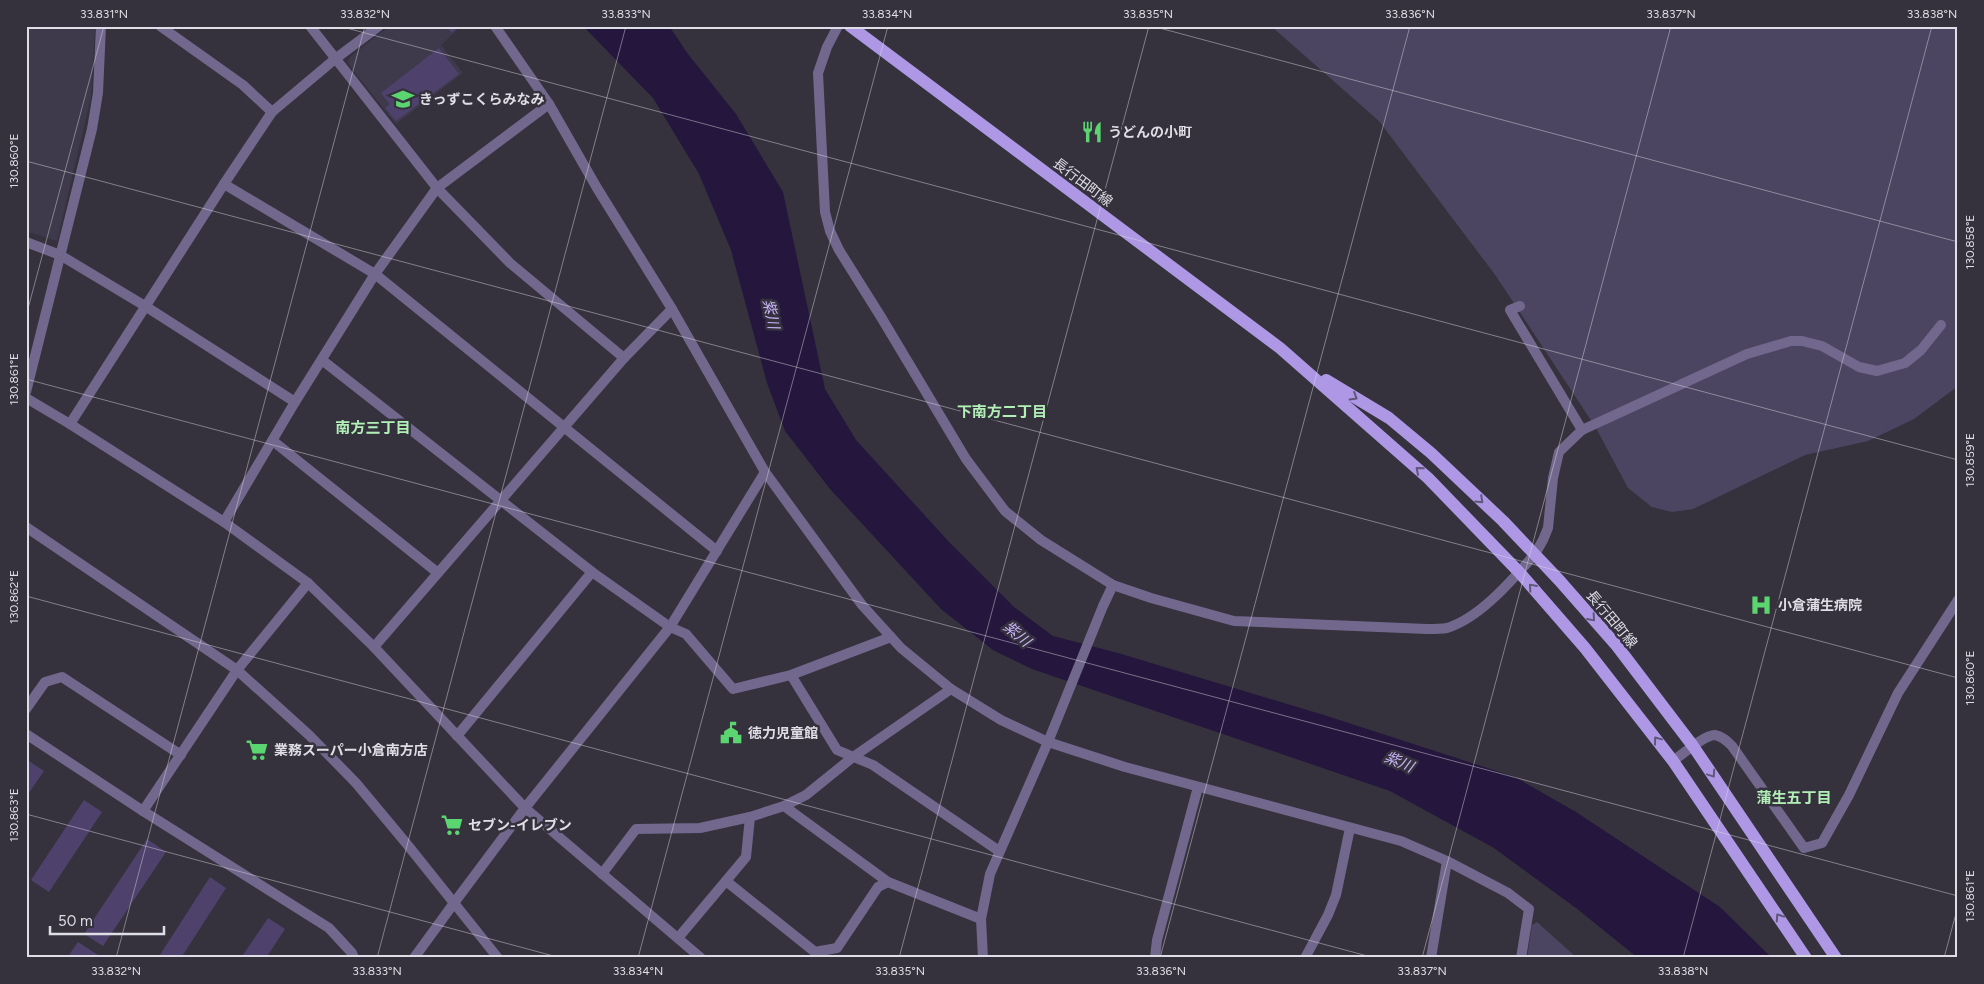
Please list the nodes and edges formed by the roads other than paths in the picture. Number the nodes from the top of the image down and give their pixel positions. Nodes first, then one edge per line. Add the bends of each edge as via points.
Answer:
1 (101, 26) edge
2 (160, 26) edge
3 (310, 26) edge
4 (379, 26) edge
5 (495, 26) edge
6 (838, 26) edge
7 (850, 26) edge
8 (336, 59) junction
9 (549, 104) junction
10 (272, 112) junction
11 (224, 184) junction
12 (437, 188) junction
13 (26, 242) edge
14 (60, 255) junction
15 (375, 274) junction
16 (145, 306) junction
17 (1520, 306) dead end
18 (672, 309) junction
19 (1941, 325) dead end
20 (624, 358) junction
21 (322, 360) junction
22 (1298, 363) junction
23 (26, 392) edge
24 (26, 398) edge
25 (295, 402) junction
26 (70, 424) junction
27 (563, 428) junction
28 (1582, 430) junction
29 (273, 441) junction
30 (765, 472) junction
31 (501, 500) junction
32 (224, 522) junction
33 (26, 527) edge
34 (717, 551) junction
35 (1535, 554) junction
36 (592, 572) junction
37 (1519, 572) junction
38 (438, 573) junction
39 (308, 583) junction
40 (1113, 585) junction
41 (1958, 600) edge
42 (670, 627) junction
43 (891, 637) junction
44 (374, 647) junction
45 (237, 670) junction
46 (791, 675) junction
47 (951, 689) junction
48 (26, 709) edge
49 (26, 734) edge
50 (457, 736) junction
51 (1048, 742) junction
52 (1693, 746) junction
53 (181, 755) junction
54 (854, 757) junction
55 (1673, 761) junction
56 (1198, 787) junction
57 (784, 806) junction
58 (525, 808) junction
59 (144, 811) junction
60 (750, 817) junction
61 (1350, 828) junction
62 (999, 852) junction
63 (1447, 861) junction
64 (602, 874) junction
65 (726, 881) junction
66 (888, 882) junction
67 (454, 903) junction
68 (982, 919) junction
69 (678, 938) junction
70 (354, 958) edge
71 (414, 958) edge
72 (498, 958) edge
73 (701, 958) edge
74 (983, 958) edge
75 (1155, 958) edge
76 (1305, 958) edge
77 (1431, 958) edge
78 (1521, 958) edge
79 (1806, 958) edge
80 (1836, 958) edge

1 - 14 street via 98,93 92,129
2 - 10 street via 243,85
3 - 8 street
4 - 8 street
5 - 9 street
6 - 40 street via 826,47 818,73 825,212 839,250 966,459 1005,511 1040,540
7 - 22 main road, 長行田町線
8 - 10 street
8 - 12 street
9 - 12 street
9 - 18 street
10 - 11 street
11 - 15 street
11 - 16 street
12 - 15 street
12 - 20 street via 510,263
13 - 14 street
14 - 16 street
14 - 23 street
15 - 21 street
15 - 27 street
16 - 25 street
16 - 26 street
17 - 28 street via 1510,310
18 - 20 street
18 - 30 street
19 - 28 street via 1921,350 1905,363 1877,371 1859,367 1822,346 1791,341 1747,354
20 - 27 street
21 - 25 street
21 - 31 street
22 -> 35 main road, 長行田町線 via 1389,418 1431,453
37 -> 22 main road, 長行田町線 via 1428,478
24 - 26 street
25 - 29 street
26 - 32 street
27 - 31 street
27 - 34 street
28 - 35 street via 1559,452 1548,528
29 - 32 street
29 - 38 street
30 - 34 street
30 - 43 street via 862,605
31 - 36 street
31 - 38 street
32 - 39 street
33 - 45 street
34 - 42 street
35 - 37 street
35 -> 52 main road, 長行田町線 via 1617,646
36 - 42 street
36 - 50 street
37 - 40 street via 1464,620 1445,628 1427,629 1234,621
55 -> 37 main road, 長行田町線 via 1585,648
38 - 44 street
39 - 44 street
39 - 45 street
40 - 51 street
41 - 52 street via 1898,693 1822,843 1804,848 1724,738 1707,737
42 - 46 street via 686,634 733,688
42 - 58 street
43 - 46 street
43 - 47 street
44 - 50 street
45 - 53 street
45 - 67 street via 356,783
46 - 54 street via 837,750
47 - 51 street via 1001,720
47 - 54 street
48 - 53 street via 45,682 62,677
49 - 59 street
50 - 58 street
51 - 56 street
51 - 62 street
52 - 55 street
52 -> 80 main road, 長行田町線
53 - 59 street
54 - 57 street via 806,795
54 - 62 street via 873,765
79 -> 55 main road, 長行田町線
56 - 61 street
56 - 75 street
57 - 60 street
57 - 66 street
58 - 64 street
58 - 67 street
59 - 70 street via 329,928
60 - 64 street via 700,828 636,829
60 - 65 street via 746,857
61 - 63 street via 1401,841
61 - 76 street via 1336,896
62 - 68 street via 990,874
63 - 77 street
63 - 78 street via 1508,893 1529,909
64 - 69 street
65 - 66 street via 815,952 837,948 878,887
65 - 69 street
66 - 68 street
67 - 71 street
67 - 72 street
68 - 74 street
69 - 73 street

